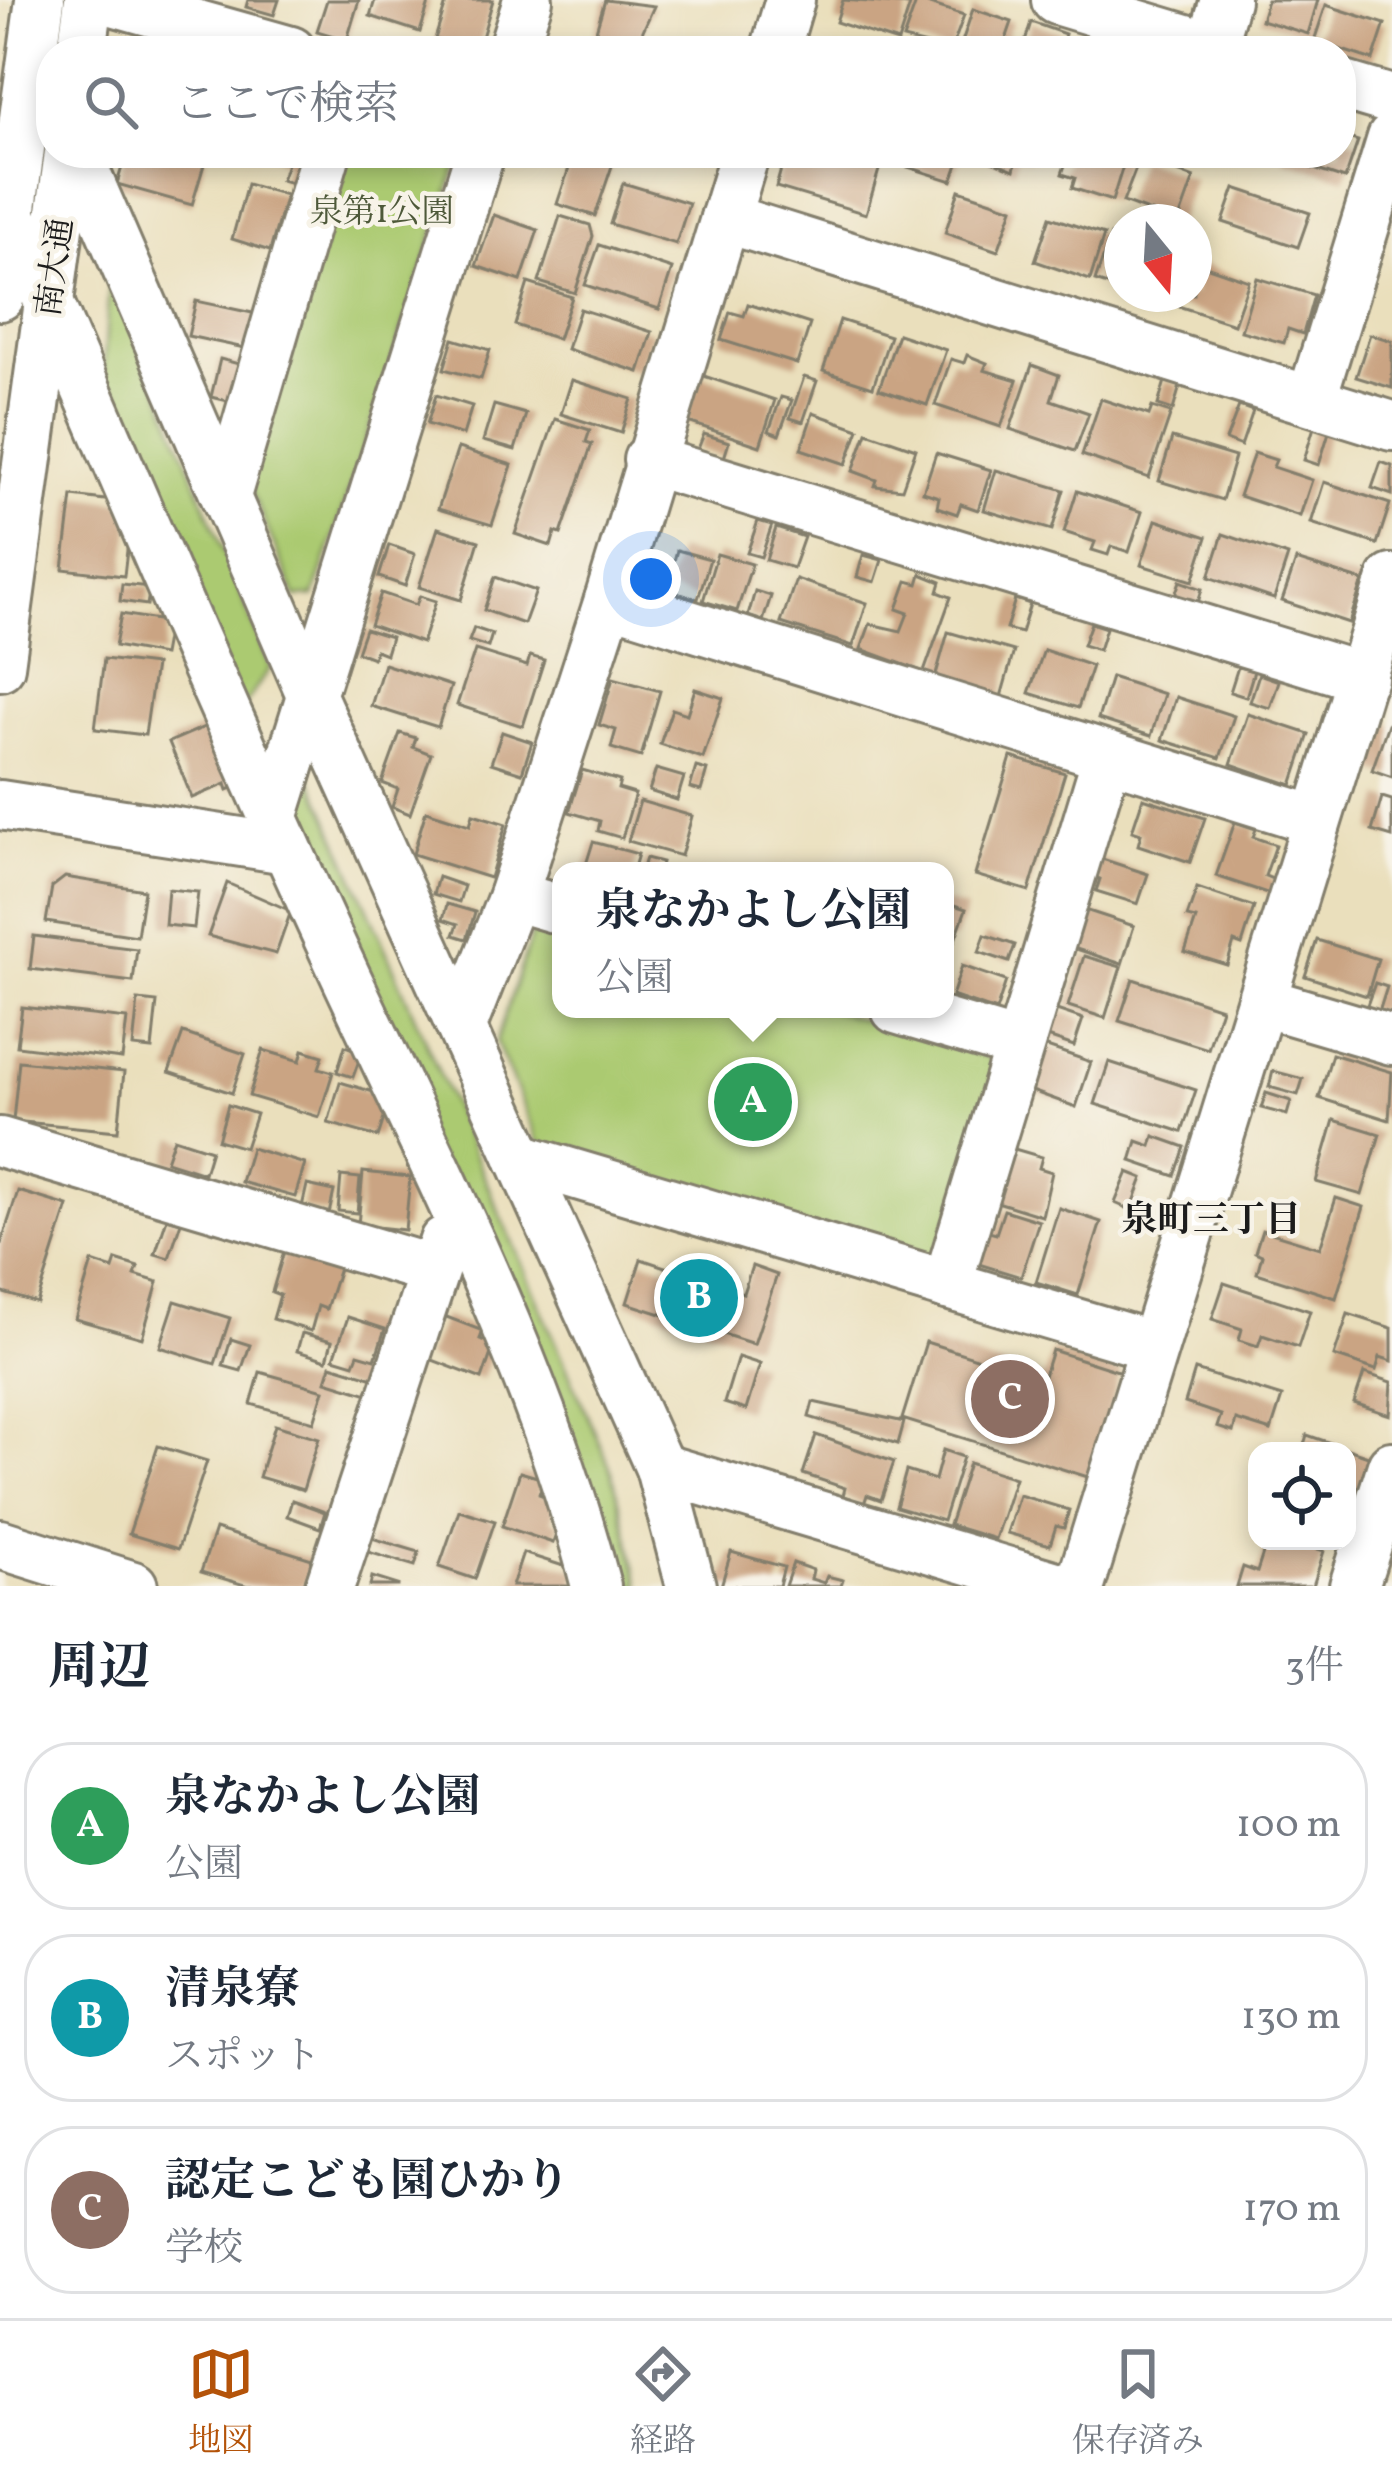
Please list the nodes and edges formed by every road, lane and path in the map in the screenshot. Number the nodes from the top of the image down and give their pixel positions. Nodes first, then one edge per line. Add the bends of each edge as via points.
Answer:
1 (10, 0) edge
2 (40, 0) edge
3 (89, 0) edge
4 (109, 0) edge
5 (528, 0) edge
6 (790, 0) edge
7 (1225, 0) edge
8 (1083, 4) edge
9 (41, 36) edge
10 (84, 36) edge
11 (237, 36) edge
12 (517, 36) edge
13 (779, 36) edge
14 (1179, 36) edge
15 (1220, 36) edge
16 (36, 60) edge
17 (1356, 89) edge
18 (36, 96) edge
19 (1392, 100) edge
20 (1392, 138) edge
21 (71, 168) edge
22 (80, 168) edge
23 (322, 168) edge
24 (475, 168) edge
25 (740, 168) edge
26 (6, 203) edge
27 (725, 218) junction
28 (0, 296) edge
29 (49, 302) junction
30 (1312, 398) junction
31 (1392, 425) edge
32 (648, 460) junction
33 (226, 496) junction
34 (1392, 579) edge
35 (609, 600) junction
36 (0, 666) edge
37 (1363, 678) junction
38 (310, 692) junction
39 (1108, 757) junction
40 (0, 805) edge
41 (1315, 820) junction
42 (280, 833) junction
43 (513, 896) junction
44 (552, 907) edge
45 (1263, 1002) junction
46 (926, 1018) edge
47 (462, 1026) junction
48 (1392, 1040) edge
49 (1018, 1045) junction
50 (0, 1142) edge
51 (520, 1158) junction
52 (455, 1214) junction
53 (433, 1270) junction
54 (947, 1285) junction
55 (1153, 1346) junction
56 (1392, 1466) edge
57 (660, 1468) junction
58 (0, 1544) edge
59 (133, 1586) edge
60 (330, 1586) edge
61 (596, 1586) edge
62 (691, 1586) edge
63 (1057, 1586) edge
64 (1080, 1586) edge
65 (1354, 1586) edge

1 - 16 street
2 - 9 street, 南大通
3 - 10 street
4 - 11 street
5 - 12 street
6 - 13 street
7 - 15 street
8 - 14 street
17 - 19 street
18 - 26 street, 南大通
20 - 30 street
21 - 29 street, 南大通
22 - 33 street
23 - 33 street
24 - 38 street
25 - 27 street
26 - 28 street, 南大通
26 - 29 street
27 - 30 street
27 - 32 street
29 - 36 street, 南大通
29 - 42 street
30 - 31 street
32 - 35 street
32 - 37 street
33 - 38 street
34 - 37 street
35 - 39 street
35 - 43 street
37 - 41 street
38 - 42 street
38 - 47 street
39 - 41 street
39 - 49 street
40 - 42 street
41 - 45 street
42 - 52 street
43 - 44 street
43 - 47 street
45 - 48 street
45 - 55 street
46 - 49 street
47 - 51 street
49 - 54 street
50 - 53 street
51 - 54 street
51 - 57 street
52 - 53 street
52 - 61 street via 571,1487
53 - 60 street
54 - 55 street
55 - 64 street
56 - 65 street
57 - 62 street
57 - 63 street
58 - 59 street

